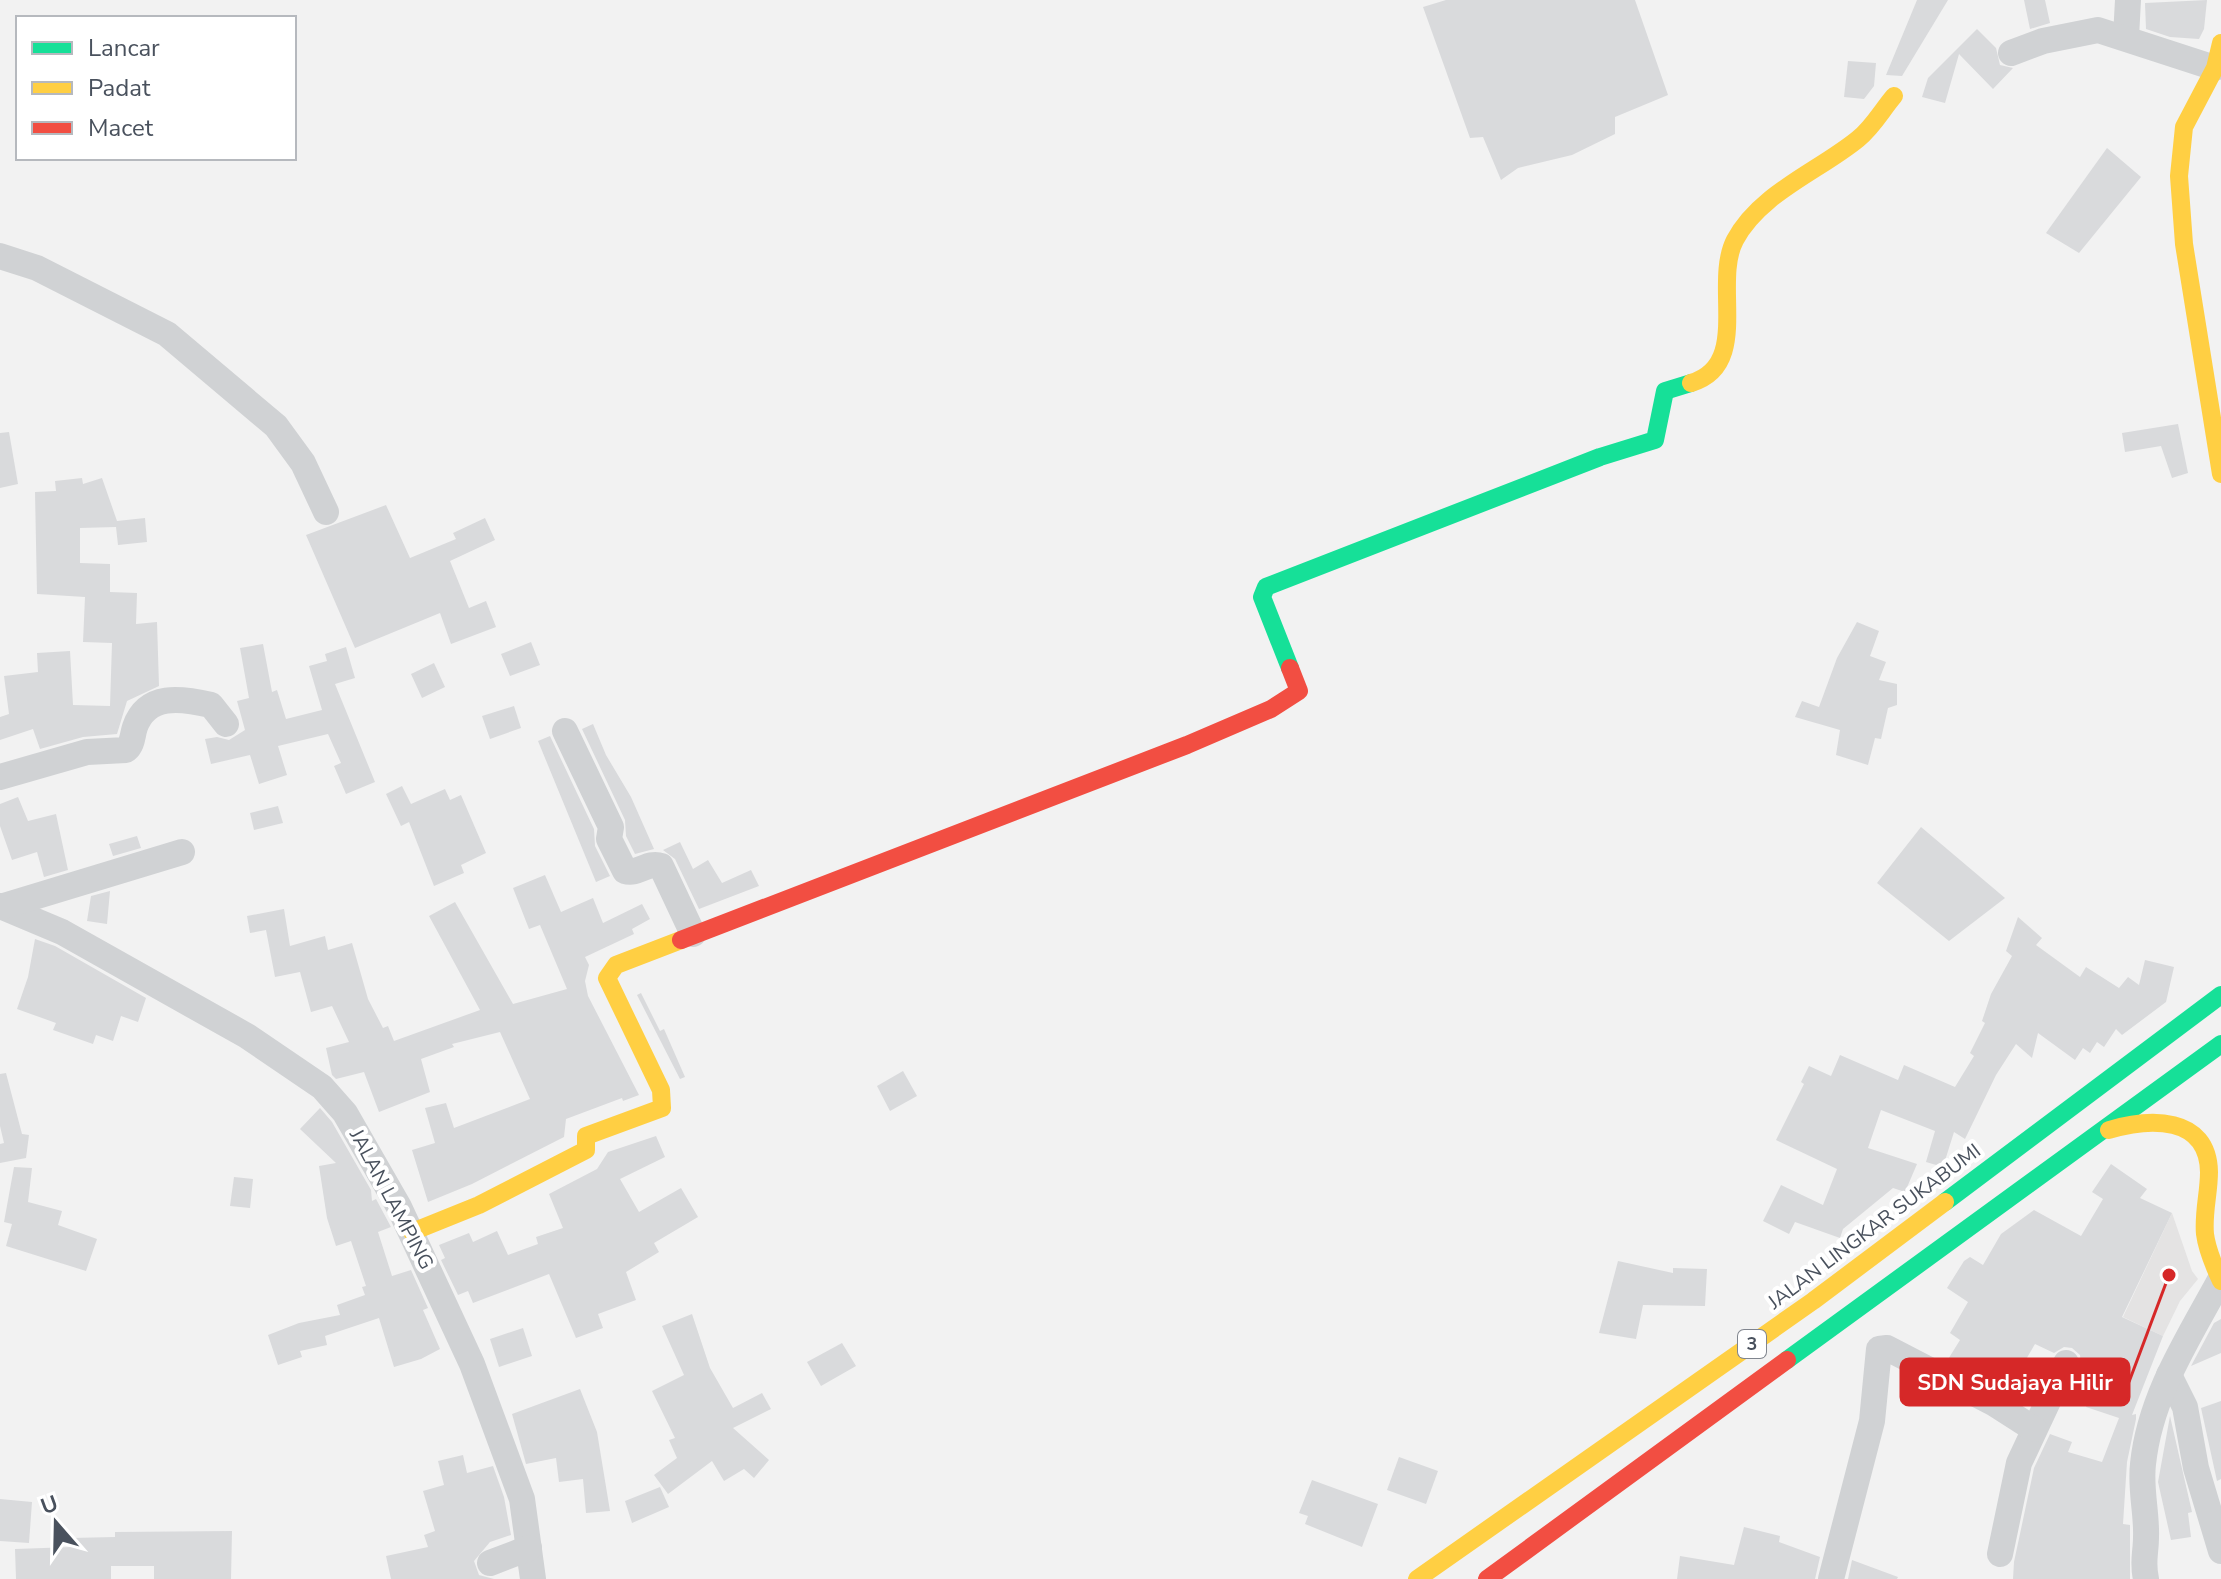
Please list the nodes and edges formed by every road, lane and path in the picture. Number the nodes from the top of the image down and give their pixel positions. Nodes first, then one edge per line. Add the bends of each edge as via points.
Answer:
1 (2128, 0) edge
2 (2126, 37) junction
3 (2011, 53) dead end
4 (2218, 55) edge
5 (1894, 96) dead end
6 (0, 256) edge
7 (2221, 474) edge
8 (326, 512) dead end
9 (226, 724) dead end
10 (565, 731) dead end
11 (0, 777) edge
12 (182, 852) dead end
13 (2, 906) edge
14 (693, 934) junction
15 (2221, 995) edge
16 (2221, 1044) edge
17 (2100, 1133) junction
18 (2217, 1136) dead end
19 (2209, 1162) junction
20 (412, 1232) junction
21 (2221, 1280) edge
22 (2066, 1363) dead end
23 (2169, 1375) junction
24 (2034, 1429) junction
25 (529, 1548) junction
26 (2221, 1551) edge
27 (2000, 1554) dead end
28 (1445, 1559) junction
29 (490, 1563) dead end
30 (533, 1579) edge
31 (1417, 1579) edge
32 (1462, 1579) edge
33 (1487, 1579) edge
34 (1831, 1579) edge
35 (2146, 1579) edge

1 - 2 street
2 - 3 street via 2098,30
2 - 4 street
4 - 7 main road via 2184,127 2179,176 2184,244
5 - 14 main road via 1859,138 1800,177 1737,236 1727,258 1727,327 1721,358 1711,375 1665,391 1655,440 1264,588 1262,597 1298,681 1296,695 1187,745
6 - 8 street via 37,268 167,334 276,426 303,463
9 - 11 street via 211,705 163,700 140,715 126,750 87,752
10 - 14 street via 609,822 609,839 625,871 661,866
12 - 13 street
13 - 20 street, JALAN LAMPING via 161,986 322,1087 369,1149
14 - 20 main road via 616,965 607,978 661,1090 662,1108 586,1136 586,1150 479,1205
15 - 28 main road, JALAN LINGKAR SUKABUMI / 3 via 1813,1301
16 - 17 main road, 3
17 - 19 main road via 2152,1120 2175,1124 2200,1139
17 - 33 main road, 3
18 - 19 main road
19 - 21 main road via 2205,1233
20 - 25 street, JALAN LAMPING via 506,1451 522,1499
21 - 23 street
22 - 24 street
23 - 26 street via 2185,1407 2196,1468
23 - 35 street via 2143,1463 2147,1538 2141,1559
24 - 27 street via 2010,1495
24 - 34 street via 1887,1348 1879,1349 1872,1421
25 - 29 street
25 - 30 street, JALAN LAMPING
28 - 31 main road, JALAN LINGKAR SUKABUMI / 3
28 - 32 main road

